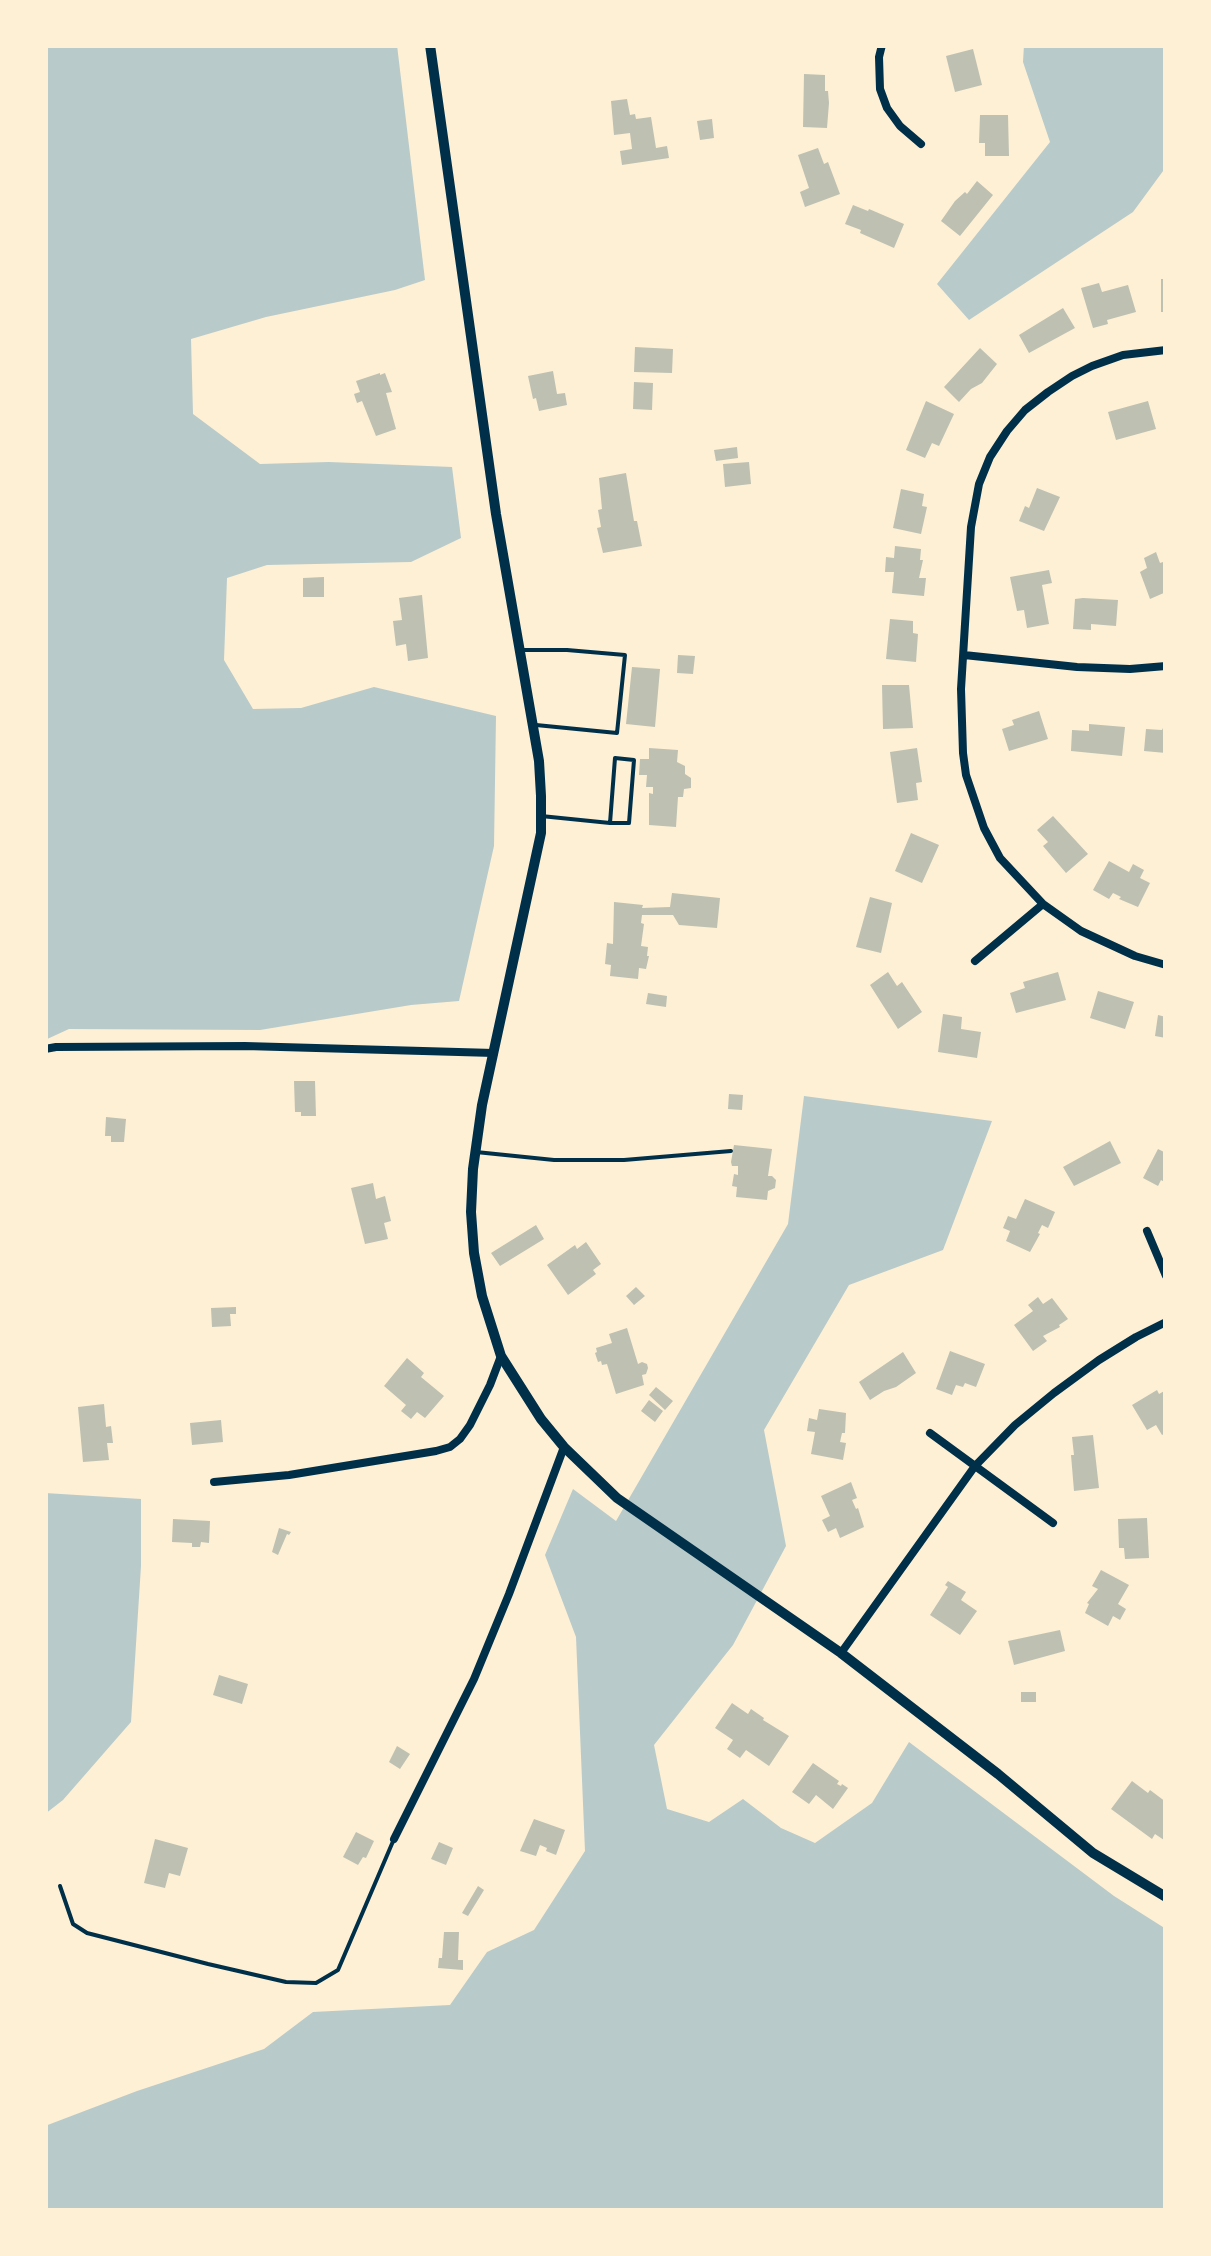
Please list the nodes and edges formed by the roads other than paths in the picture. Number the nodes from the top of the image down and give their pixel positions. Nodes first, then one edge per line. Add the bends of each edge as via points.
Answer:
1 (430, 45) edge
2 (882, 45) edge
3 (921, 144) dead end
4 (1166, 350) edge
5 (520, 650) junction
6 (964, 655) junction
7 (1166, 666) edge
8 (533, 724) junction
9 (541, 816) junction
10 (610, 823) junction
11 (1043, 904) junction
12 (975, 961) dead end
13 (1166, 966) edge
14 (45, 1049) edge
15 (494, 1054) junction
16 (730, 1151) dead end
17 (476, 1152) junction
18 (1147, 1231) dead end
19 (1166, 1276) edge
20 (1166, 1322) edge
21 (500, 1356) junction
22 (930, 1433) dead end
23 (564, 1448) junction
24 (975, 1466) junction
25 (214, 1482) dead end
26 (1053, 1524) dead end
27 (842, 1653) junction
28 (394, 1840) joint
29 (60, 1886) dead end
30 (1166, 1896) edge

1 - 5 street
2 - 3 street via 880,89 887,108
4 - 6 street via 1092,366 1048,392 1007,431 979,484
5 - 8 street
5 - 8 lane via 625,655 617,733
6 - 7 street via 1130,670
6 - 11 street via 963,752 973,799 1000,858
8 - 9 street
9 - 10 lane
9 - 15 street
10 - 10 lane via 629,823 634,760 615,758
11 - 12 street
11 - 13 street via 1103,943
14 - 15 street via 245,1046
15 - 17 street
16 - 17 lane via 624,1160
17 - 21 street via 474,1253
18 - 19 street
20 - 24 street via 1054,1393
21 - 23 street
21 - 25 street via 470,1426 450,1446
22 - 24 street
23 - 27 street via 617,1498
23 - 28 street via 474,1679
24 - 26 street
24 - 27 street
27 - 30 street via 1092,1854
28 - 29 lane via 338,1970 316,1983 286,1982 88,1933 73,1924

